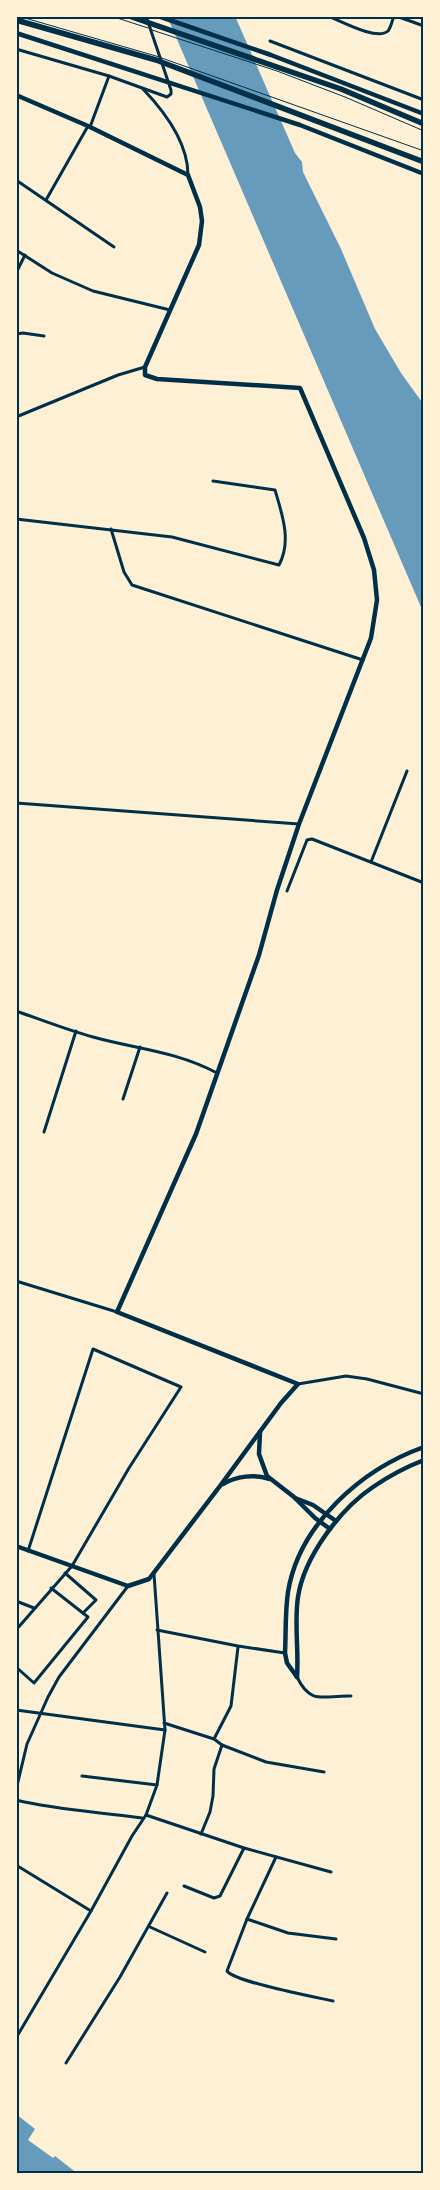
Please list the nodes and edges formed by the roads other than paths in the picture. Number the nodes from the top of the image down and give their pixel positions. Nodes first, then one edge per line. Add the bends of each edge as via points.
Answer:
1 (18, 16) edge
2 (111, 16) edge
3 (129, 16) edge
4 (158, 16) edge
5 (328, 16) edge
6 (395, 16) edge
7 (16, 20) edge
8 (143, 21) edge
9 (424, 26) edge
10 (16, 33) edge
11 (270, 41) dead end
12 (16, 49) edge
13 (156, 58) junction
14 (277, 69) junction
15 (109, 76) junction
16 (142, 89) junction
17 (16, 95) edge
18 (424, 100) edge
19 (424, 114) edge
20 (424, 124) edge
21 (89, 126) junction
22 (424, 131) edge
23 (424, 152) edge
24 (424, 162) edge
25 (424, 174) edge
26 (188, 175) junction
27 (16, 180) edge
28 (46, 200) junction
29 (114, 246) dead end
30 (16, 250) edge
31 (25, 255) junction
32 (16, 273) edge
33 (171, 310) junction
34 (16, 334) edge
35 (44, 336) dead end
36 (145, 367) junction
37 (16, 417) edge
38 (213, 481) dead end
39 (16, 519) edge
40 (111, 529) junction
41 (363, 660) junction
42 (407, 771) dead end
43 (16, 803) edge
44 (298, 824) junction
45 (372, 862) junction
46 (424, 883) edge
47 (287, 891) dead end
48 (16, 1011) edge
49 (76, 1031) junction
50 (140, 1046) junction
51 (217, 1073) junction
52 (123, 1099) dead end
53 (44, 1132) dead end
54 (16, 1281) edge
55 (117, 1312) junction
56 (298, 1384) junction
57 (424, 1394) edge
58 (260, 1430) junction
59 (424, 1448) edge
60 (424, 1460) edge
61 (272, 1481) junction
62 (220, 1486) junction
63 (294, 1497) junction
64 (327, 1515) junction
65 (321, 1522) junction
66 (336, 1522) junction
67 (330, 1529) junction
68 (16, 1546) edge
69 (28, 1550) junction
70 (72, 1566) junction
71 (65, 1573) junction
72 (154, 1574) junction
73 (128, 1586) junction
74 (51, 1588) junction
75 (16, 1601) edge
76 (34, 1608) junction
77 (83, 1613) junction
78 (16, 1630) edge
79 (157, 1630) junction
80 (238, 1646) junction
81 (285, 1653) junction
82 (16, 1667) edge
83 (296, 1677) junction
84 (351, 1696) dead end
85 (16, 1710) edge
86 (40, 1713) junction
87 (164, 1723) junction
88 (165, 1730) junction
89 (214, 1739) junction
90 (222, 1745) junction
91 (324, 1772) dead end
92 (82, 1776) dead end
93 (157, 1785) junction
94 (16, 1790) edge
95 (16, 1800) edge
96 (146, 1814) junction
97 (142, 1818) junction
98 (201, 1834) junction
99 (244, 1848) junction
100 (276, 1857) junction
101 (16, 1865) edge
102 (331, 1872) dead end
103 (184, 1886) dead end
104 (167, 1893) dead end
105 (91, 1911) junction
106 (246, 1919) junction
107 (150, 1927) junction
108 (336, 1939) dead end
109 (205, 1952) dead end
110 (333, 2001) dead end
111 (16, 2038) edge
112 (66, 2063) dead end

1 - 13 lane
2 - 8 lane
3 - 8 highway
4 - 19 main road via 266,53
5 - 6 street via 374,34 390,30
6 - 9 street
7 - 13 highway
8 - 14 highway
8 - 16 street via 172,92 165,96
10 - 25 main road via 300,125
11 - 18 street
12 - 15 street
13 - 23 lane
13 - 24 highway
14 - 20 highway via 341,90
14 - 22 lane
15 - 16 street
15 - 21 street
16 - 26 street via 175,131 188,161
17 - 21 main road
21 - 26 main road
21 - 28 street
26 - 33 main road via 200,207 201,233 196,254
27 - 28 street
28 - 29 street
30 - 31 street
31 - 32 street
31 - 33 street via 52,273 93,291
33 - 36 main road
34 - 35 street
36 - 37 street
36 - 41 main road via 147,377 157,379 300,388 364,538 374,570 377,600 371,638
38 - 40 street via 275,490 286,533 286,545 279,565 172,537
39 - 40 street
40 - 41 street via 124,572 132,585
41 - 44 main road
42 - 45 street
43 - 44 street
44 - 51 main road via 259,955
45 - 46 street
45 - 47 street via 312,839 307,840
48 - 49 street
49 - 50 street
49 - 53 street
50 - 51 street via 195,1062
50 - 52 street
51 - 55 main road via 196,1134
54 - 55 street
55 - 56 main road
56 - 57 street via 346,1376
56 - 58 main road
58 - 61 main road via 262,1467
58 - 62 main road
59 - 64 main road via 372,1472
60 - 66 main road via 372,1488
61 - 62 main road via 242,1477
61 - 63 main road
62 - 72 main road
63 - 64 main road
63 - 65 main road
64 - 65 main road
64 - 66 main road
65 - 67 main road
65 - 81 main road via 301,1556 288,1592
66 - 67 main road
67 - 83 main road via 309,1564 297,1598
68 - 69 main road
69 - 70 main road
69 - 70 street via 93,1349 181,1387
70 - 71 street
70 - 73 main road
71 - 74 street
71 - 77 street via 96,1600
72 - 73 main road via 143,1582
72 - 79 street
73 - 86 street via 59,1677
74 - 76 street
74 - 77 street
75 - 76 street
76 - 78 street
77 - 82 street via 88,1617 34,1683
79 - 80 street
79 - 87 street
80 - 81 street
80 - 89 street via 230,1706
81 - 83 main road
83 - 84 street via 303,1690 313,1696
85 - 86 street
86 - 88 street
86 - 94 street via 27,1744
87 - 88 street
87 - 89 street
88 - 93 street
89 - 90 street
90 - 91 street via 266,1762
90 - 98 street via 214,1769 214,1796
92 - 93 street
93 - 96 street
95 - 97 street via 49,1808
96 - 97 street
96 - 98 street
97 - 105 street
98 - 99 street
99 - 100 street
99 - 103 street via 220,1896 214,1898
100 - 102 street
100 - 106 street
101 - 105 street
104 - 107 street
105 - 111 street
106 - 108 street via 288,1933
106 - 110 street via 227,1971 230,1975
107 - 109 street
107 - 112 street

